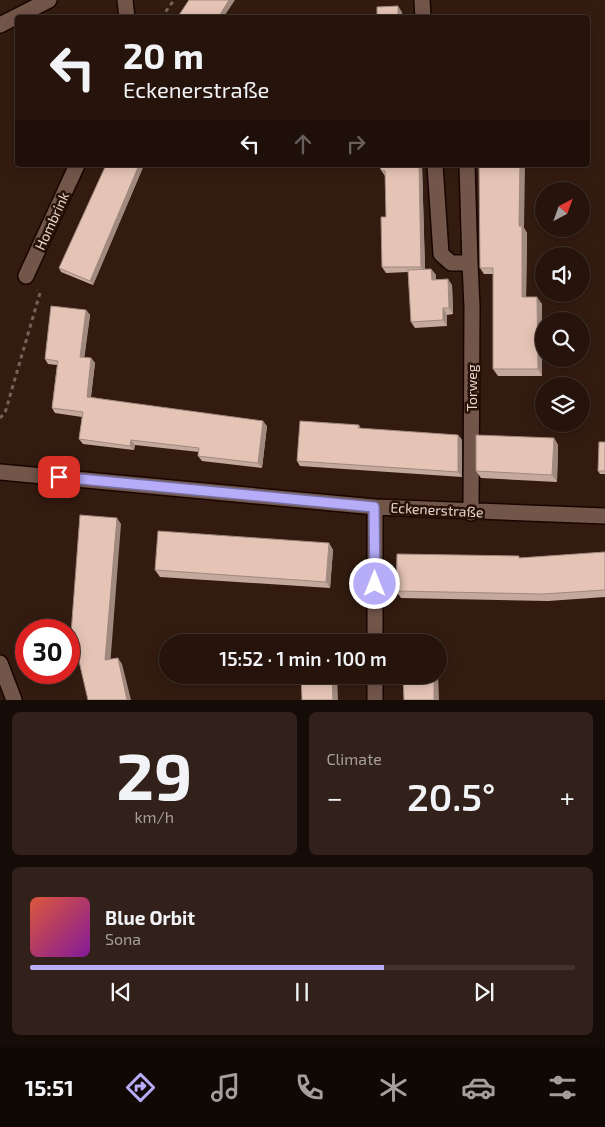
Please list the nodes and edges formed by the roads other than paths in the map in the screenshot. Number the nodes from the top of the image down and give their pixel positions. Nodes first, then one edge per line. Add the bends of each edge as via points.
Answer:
1 (49, 0) edge
2 (124, 0) edge
3 (422, 0) edge
4 (20, 15) edge
5 (127, 15) edge
6 (422, 15) edge
7 (15, 17) edge
8 (0, 25) edge
9 (76, 167) edge
10 (435, 167) edge
11 (467, 167) edge
12 (470, 262) junction
13 (26, 276) road end
14 (0, 472) edge
15 (374, 507) junction
16 (471, 513) junction
17 (605, 516) edge
18 (375, 634) edge
19 (0, 662) edge
20 (375, 684) edge
21 (14, 700) edge
22 (375, 700) edge

1 - 4 street
2 - 5 street
3 - 6 street
7 - 8 street
9 - 13 street, Hombrink
10 - 12 street via 440,254 451,263
11 - 12 street, Torweg
12 - 16 street, Torweg
14 - 15 street, Eckenerstraße
15 - 16 street, Eckenerstraße
15 - 18 street
16 - 17 street, Eckenerstraße
19 - 21 street
20 - 22 street

